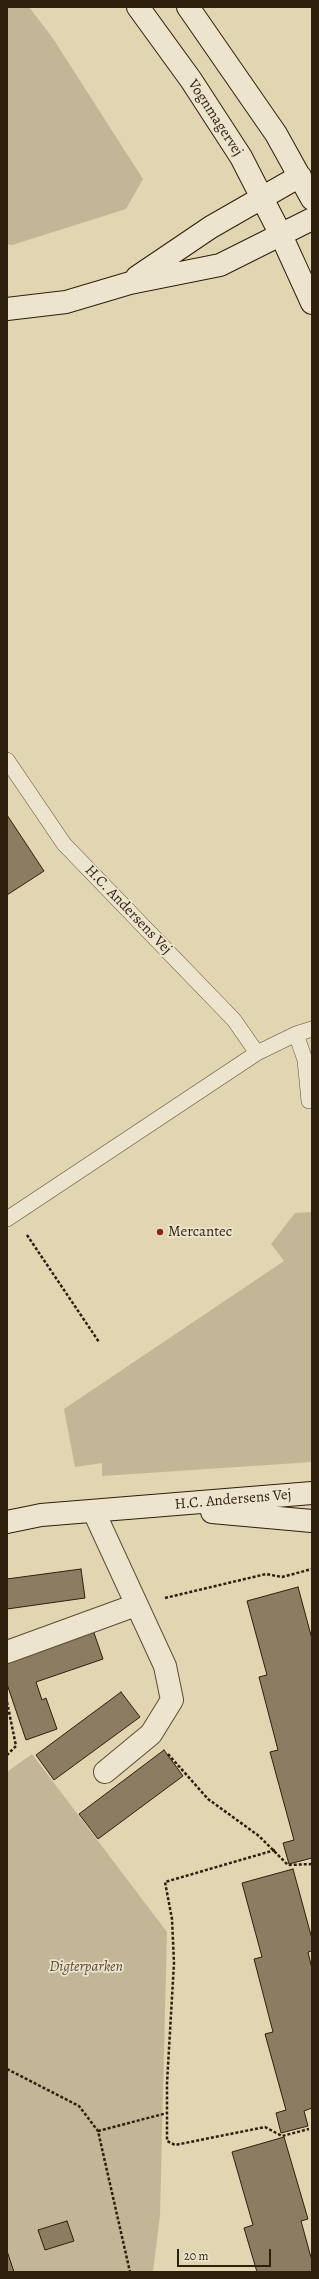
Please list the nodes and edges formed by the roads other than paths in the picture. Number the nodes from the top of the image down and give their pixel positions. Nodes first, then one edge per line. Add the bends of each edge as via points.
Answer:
1 (138, 7) edge
2 (188, 7) edge
3 (306, 173) edge
4 (262, 198) junction
5 (312, 198) edge
6 (312, 219) edge
7 (281, 235) junction
8 (130, 283) junction
9 (312, 303) edge
10 (7, 309) edge
11 (7, 760) edge
12 (312, 1029) edge
13 (296, 1034) junction
14 (257, 1053) junction
15 (308, 1102) dead end
16 (10, 1217) edge
17 (312, 1493) edge
18 (153, 1507) junction
19 (94, 1512) junction
20 (312, 1521) edge
21 (7, 1522) edge
22 (136, 1605) junction
23 (7, 1652) edge
24 (105, 1772) dead end

1 - 4 street, Vognmagervej via 191,80 241,158
2 - 3 street
3 - 4 street
3 - 5 street
4 - 7 street, Vognmagervej
4 - 8 street via 211,227
6 - 7 street
7 - 8 street via 220,265
7 - 9 street, Vognmagervej
8 - 10 street via 66,302
11 - 14 lane, H.C. Andersens Vej via 64,844 234,1020
12 - 13 lane
13 - 14 lane
13 - 15 lane via 305,1060
14 - 16 lane
17 - 18 street, H.C. Andersens Vej
18 - 19 street, H.C. Andersens Vej
18 - 20 street, H.C. Andersens Vej
19 - 21 street, H.C. Andersens Vej via 41,1515
19 - 22 street
22 - 23 street
22 - 24 street via 165,1666 172,1700 151,1734

